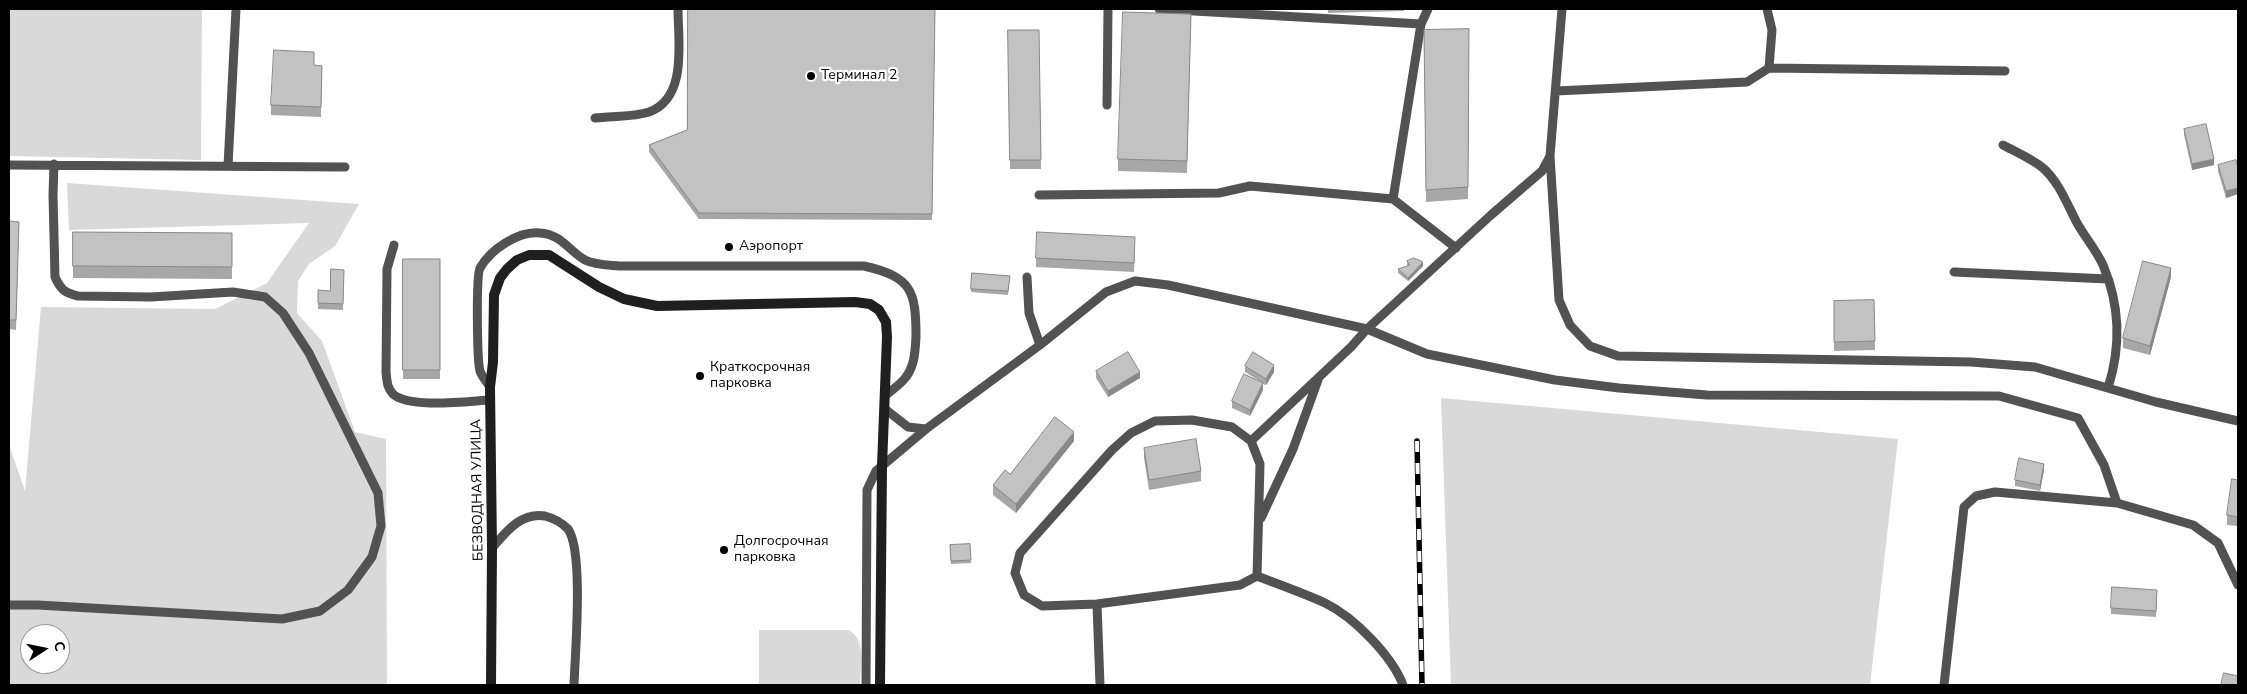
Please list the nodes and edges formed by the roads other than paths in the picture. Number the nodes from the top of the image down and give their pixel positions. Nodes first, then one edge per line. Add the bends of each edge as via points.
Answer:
1 (236, 9) edge
2 (678, 9) edge
3 (1108, 9) edge
4 (1159, 9) edge
5 (1428, 9) edge
6 (1562, 9) edge
7 (1767, 9) edge
8 (1422, 24) junction
9 (1769, 68) junction
10 (2005, 71) dead end
11 (1556, 91) junction
12 (1107, 105) dead end
13 (596, 118) dead end
14 (2003, 145) dead end
15 (1550, 156) junction
16 (54, 164) junction
17 (9, 165) edge
18 (228, 166) junction
19 (345, 167) dead end
20 (1039, 195) dead end
21 (1393, 199) junction
22 (394, 245) dead end
23 (1456, 248) junction
24 (1954, 272) dead end
25 (1027, 277) dead end
26 (2108, 278) junction
27 (1367, 329) junction
28 (1040, 345) junction
29 (1318, 378) junction
30 (490, 387) junction
31 (2108, 388) junction
32 (886, 395) junction
33 (490, 400) junction
34 (885, 409) junction
35 (2238, 421) edge
36 (926, 429) junction
37 (1251, 441) junction
38 (882, 466) junction
39 (2117, 502) junction
40 (1259, 522) junction
41 (492, 548) junction
42 (1257, 576) junction
43 (2238, 585) edge
44 (1097, 604) junction
45 (9, 605) edge
46 (491, 685) edge
47 (574, 685) edge
48 (866, 685) edge
49 (880, 685) edge
50 (1100, 685) edge
51 (1403, 685) edge
52 (1944, 685) edge

1 - 18 lane
2 - 13 lane via 678,70 666,101 649,112
3 - 12 lane
4 - 8 lane
5 - 8 lane
6 - 11 lane
7 - 9 lane via 1772,30
8 - 21 lane
9 - 10 lane
9 - 11 lane via 1747,82
11 - 15 lane
14 - 26 lane via 2042,168 2056,182
15 - 23 lane via 1542,171
15 - 31 lane via 1559,300 1570,325 1590,346 1618,356 1971,362 2035,367
16 - 17 lane
16 - 18 lane
16 - 45 lane via 55,278 60,288 78,296 151,297 233,292 265,297 283,313 309,353 378,493 381,526 372,557 348,590 320,611 282,619
18 - 19 lane
20 - 21 lane via 1219,194 1250,186
21 - 23 lane
22 - 33 lane via 388,269 388,388 403,400 420,403
23 - 27 lane
24 - 26 lane
25 - 28 lane via 1029,313
26 - 31 lane via 2118,326
27 - 28 lane via 1168,285 1135,281 1106,292
27 - 29 lane
27 - 39 lane via 1427,354 1556,380 1619,388 1707,395 1999,396 2078,418 2104,465
28 - 36 lane
29 - 37 lane
29 - 40 lane via 1293,449
30 - 32 main road, БЕЗВОДНАЯ УЛИЦА via 494,295 500,278 517,260 539,254 549,255 598,287 624,298 657,306 817,301 870,304 879,310 886,322
30 - 32 lane via 481,373 477,356 480,269 495,250 525,234 539,232 562,240 586,260 619,266 864,266 891,274 909,289 916,306 915,357 906,377
30 - 33 main road, БЕЗВОДНАЯ УЛИЦА
31 - 35 lane
32 - 34 main road
33 - 41 main road, БЕЗВОДНАЯ УЛИЦА
34 - 36 lane via 908,427
34 - 38 main road
36 - 38 lane
37 - 40 lane via 1260,464
37 - 44 lane via 1232,427 1192,420 1155,422 1130,432 1112,450 1020,553 1014,573 1024,595 1042,606
38 - 48 lane via 870,480 867,490
38 - 49 main road
39 - 43 lane via 2193,525 2218,543
39 - 52 lane via 1995,492 1976,496 1964,507
40 - 42 lane
41 - 46 main road, БЕЗВОДНАЯ УЛИЦА
41 - 47 lane via 508,529 521,520 536,516 558,521 568,530 574,546 576,568
42 - 44 lane via 1240,585
42 - 51 lane via 1327,604 1362,629 1398,671
44 - 50 lane

